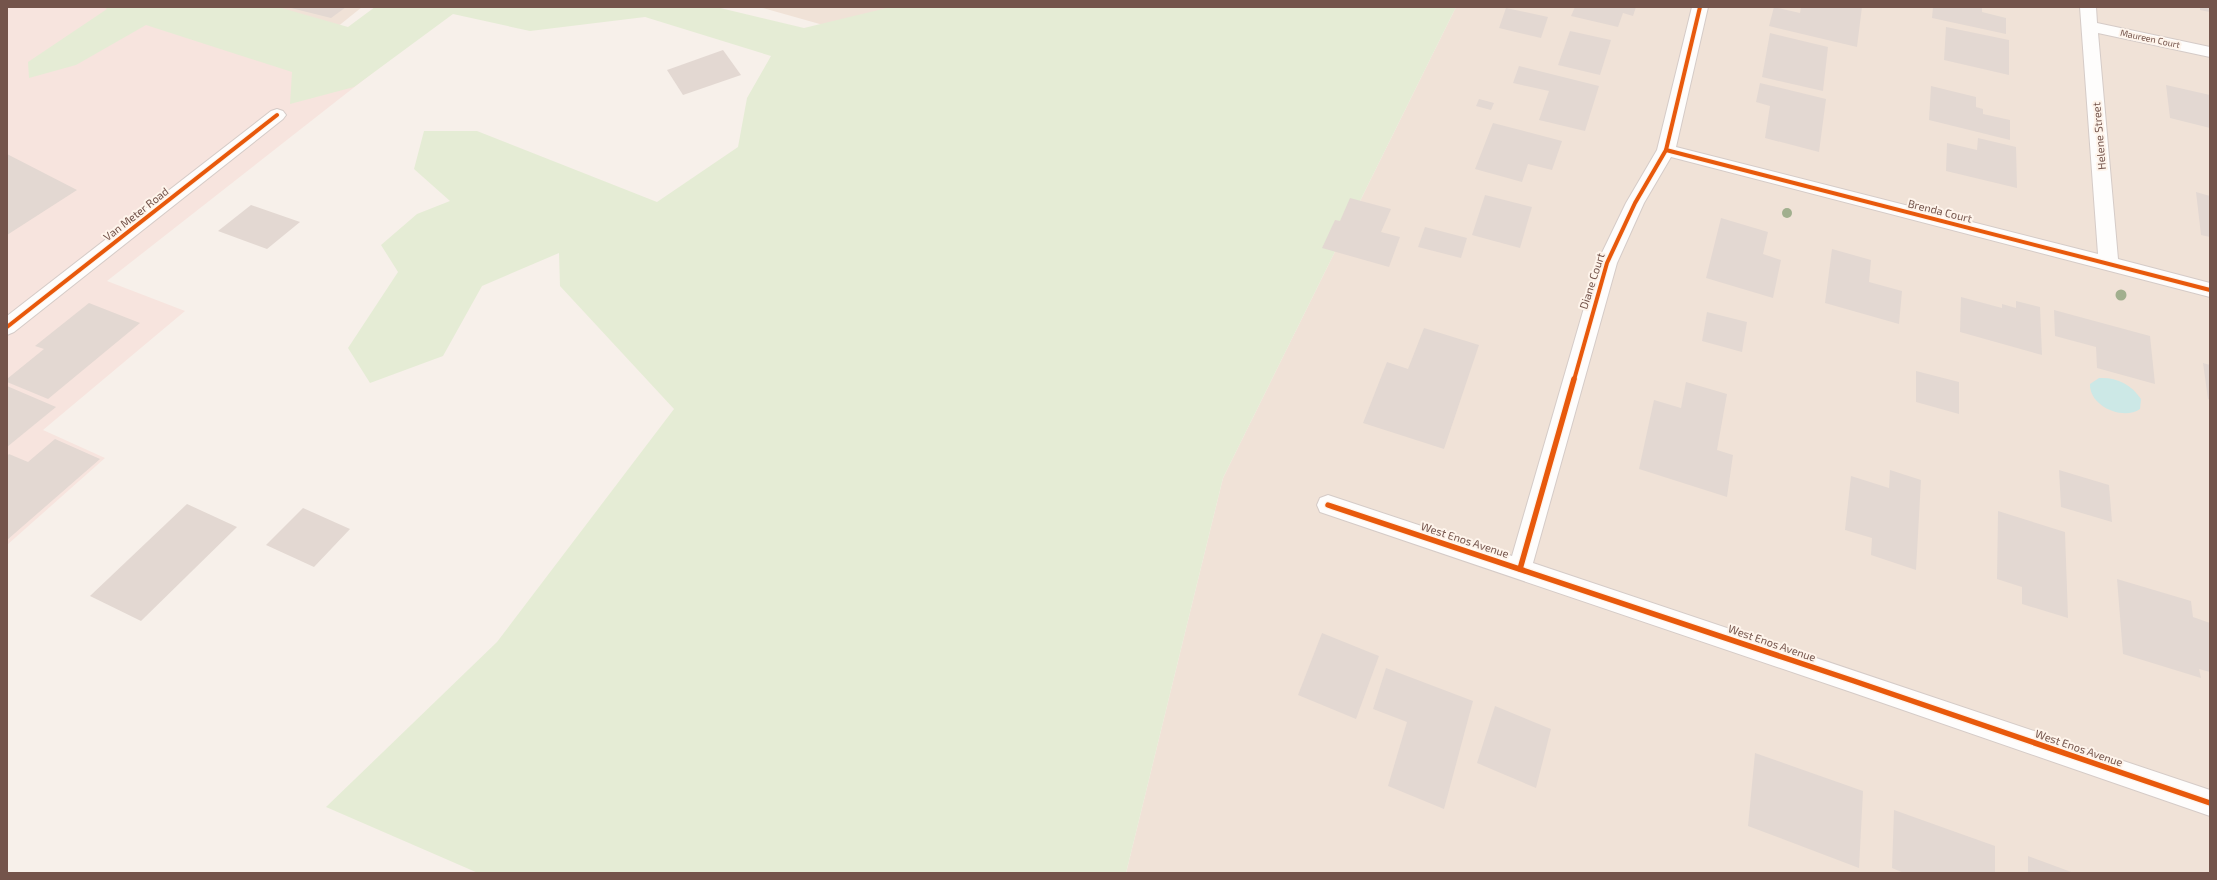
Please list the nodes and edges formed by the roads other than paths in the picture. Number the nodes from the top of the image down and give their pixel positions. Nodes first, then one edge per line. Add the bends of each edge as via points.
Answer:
1 (1700, 7) edge
2 (2088, 7) edge
3 (2090, 26) junction
4 (2210, 52) edge
5 (277, 115) dead end
6 (1666, 150) junction
7 (2109, 264) junction
8 (2210, 290) edge
9 (7, 327) edge
10 (1328, 505) dead end
11 (1520, 569) junction
12 (2210, 803) edge

1 - 6 street, Diane Court
2 - 3 street, Helene Street
3 - 4 street, Maureen Court
3 - 7 street, Helene Street
5 - 9 street, Van Meter Road
6 - 7 street, Brenda Court
6 - 11 street, Diane Court via 1635,203 1606,263
7 - 8 street, Brenda Court
10 - 11 street, West Enos Avenue
11 - 12 street, West Enos Avenue

